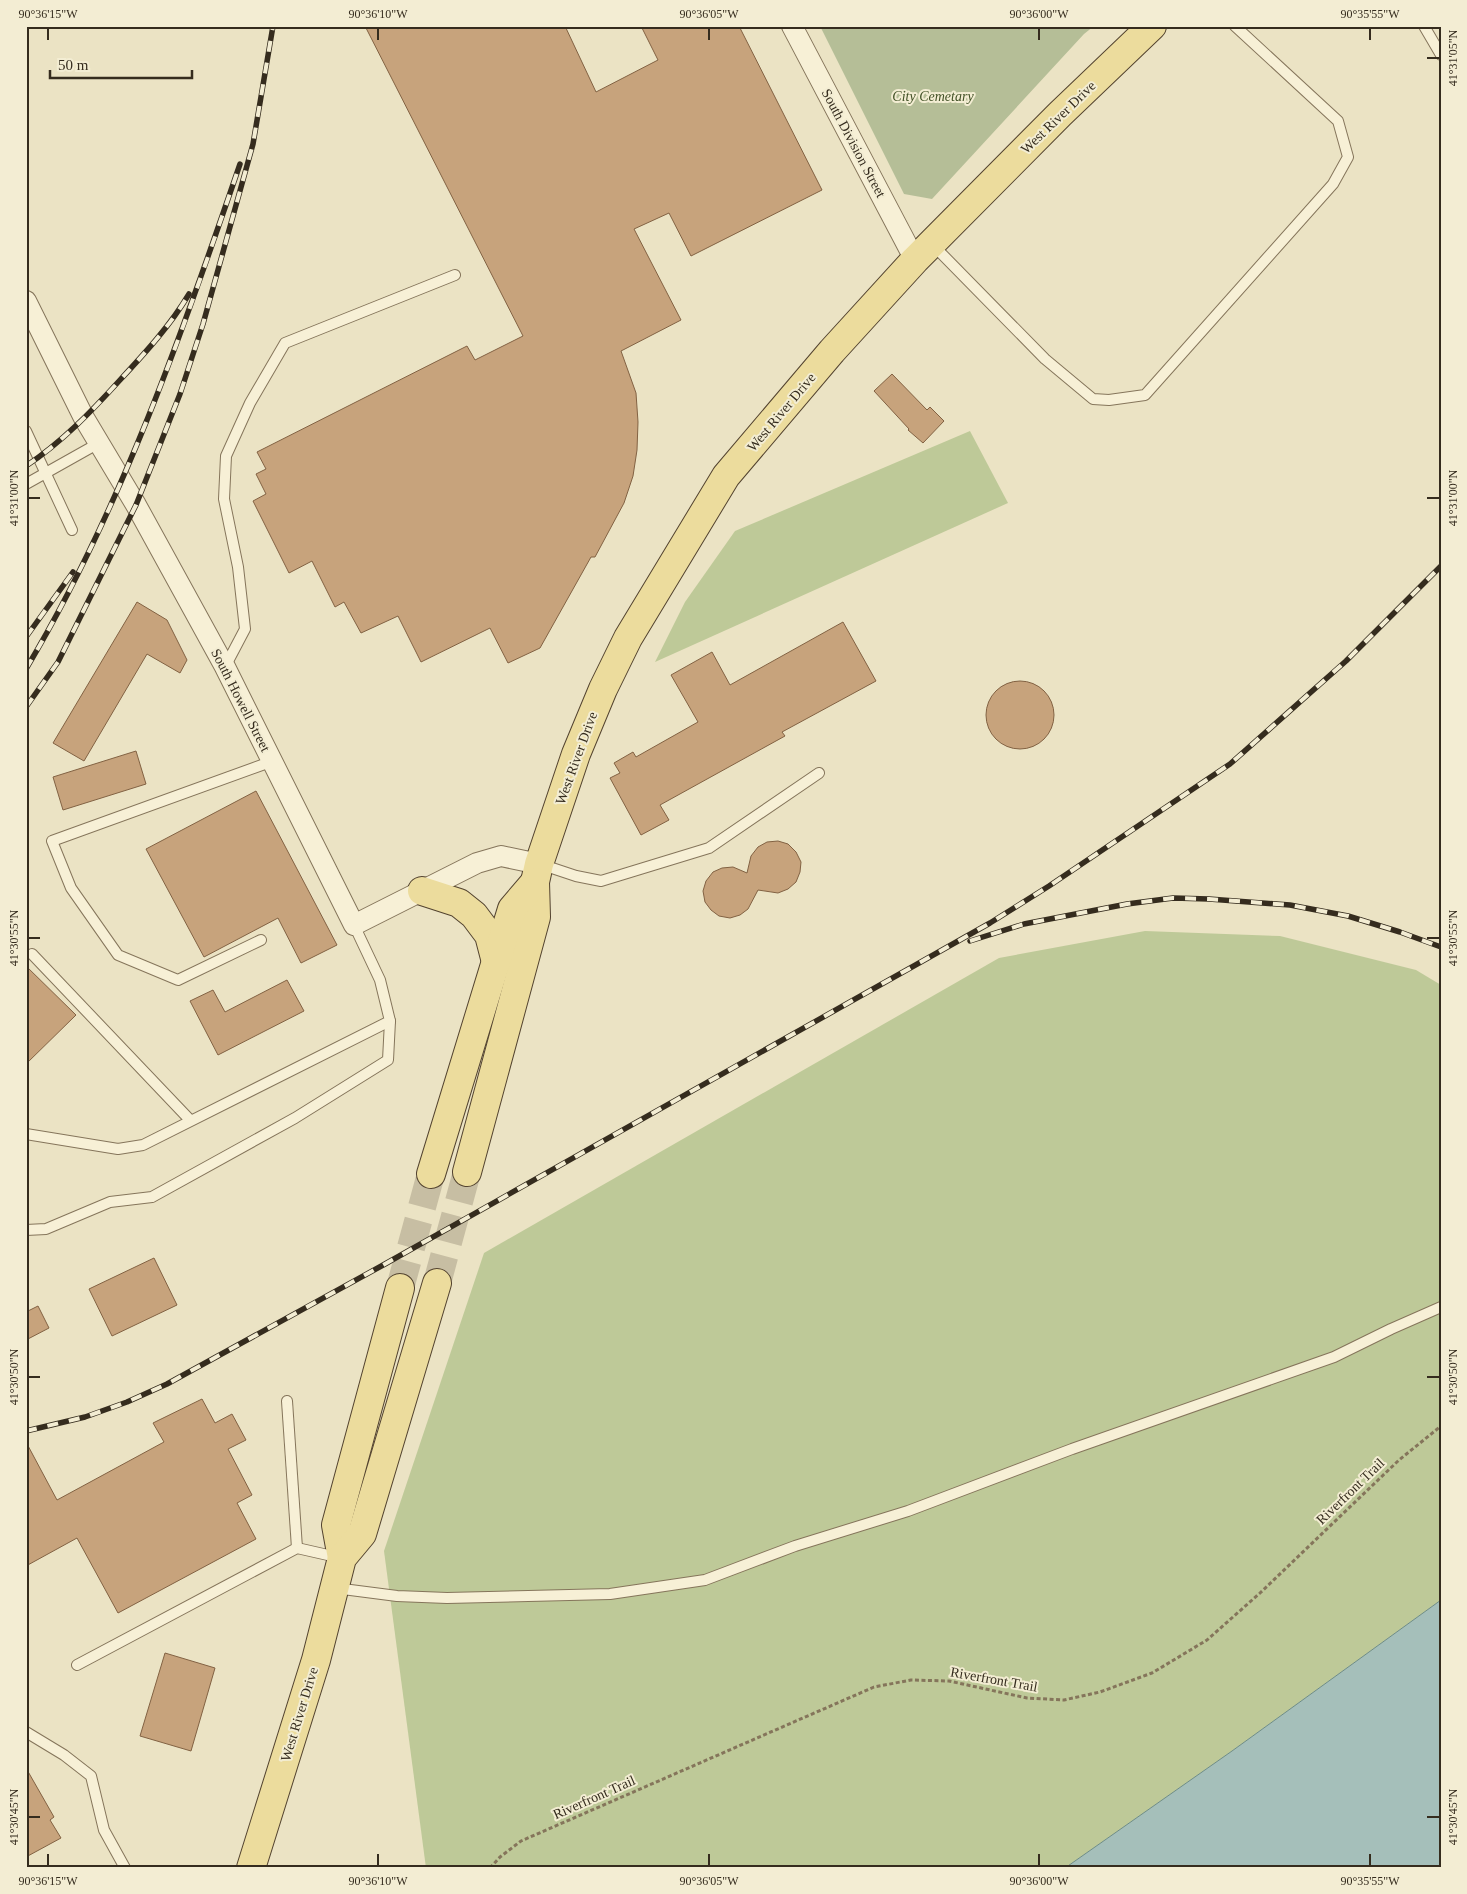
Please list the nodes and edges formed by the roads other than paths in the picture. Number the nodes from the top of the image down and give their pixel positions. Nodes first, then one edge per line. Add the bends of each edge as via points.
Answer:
1 (792, 26) edge
2 (1152, 26) edge
3 (1235, 26) edge
4 (1424, 26) edge
5 (1441, 54) edge
6 (923, 251) junction
7 (455, 275) dead end
8 (26, 300) edge
9 (26, 431) edge
10 (99, 444) junction
11 (46, 473) junction
12 (26, 484) edge
13 (72, 530) dead end
14 (225, 667) junction
15 (273, 761) junction
16 (819, 773) dead end
17 (537, 873) junction
18 (422, 891) junction
19 (354, 925) junction
20 (261, 940) dead end
21 (32, 954) dead end
22 (496, 962) junction
23 (390, 1021) junction
24 (190, 1120) junction
25 (26, 1134) edge
26 (467, 1172) tunnel mouth
27 (431, 1174) tunnel mouth
28 (26, 1230) edge
29 (437, 1283) tunnel mouth
30 (400, 1288) tunnel mouth
31 (1441, 1308) edge
32 (287, 1401) dead end
33 (297, 1548) junction
34 (342, 1558) junction
35 (333, 1588) junction
36 (77, 1665) dead end
37 (26, 1732) edge
38 (125, 1868) edge
39 (251, 1868) edge

1 - 6 street, South Division Street
2 - 6 main road, West River Drive
3 - 6 lane via 1338,121 1348,157 1333,184 1145,395 1092,399
4 - 5 lane
6 - 17 main road, West River Drive via 832,351 726,476 628,638 607,681 576,754
7 - 14 lane via 285,343 250,403 226,456 224,499 238,567 244,629
8 - 10 street, South Howell Street
9 - 11 lane
10 - 11 lane
10 - 14 street, South Howell Street
11 - 12 lane
11 - 13 lane
14 - 15 street, South Howell Street
15 - 19 street, South Howell Street
15 - 20 lane via 52,841 71,888 118,955 178,980
16 - 17 lane via 709,848 601,881
17 - 18 street via 501,856 477,863
17 - 22 main road, West River Drive via 512,909
17 - 26 main road, West River Drive via 536,917
18 - 19 street
18 - 22 main road via 459,903 474,914 489,935
19 - 23 lane via 380,980
21 - 24 lane
22 - 27 main road, West River Drive
23 - 24 lane
23 - 28 lane via 388,1060 295,1118 152,1197 110,1202 46,1230
24 - 25 lane via 143,1145 118,1149
29 - 34 main road, West River Drive via 362,1534
30 - 34 main road, West River Drive via 336,1526
31 - 35 lane via 1334,1357 1072,1449 908,1511 795,1546 705,1580 610,1594 446,1598
32 - 33 lane
33 - 34 lane
33 - 36 lane
34 - 35 main road, West River Drive
35 - 39 main road, West River Drive via 316,1660
37 - 38 lane via 91,1776 104,1830

